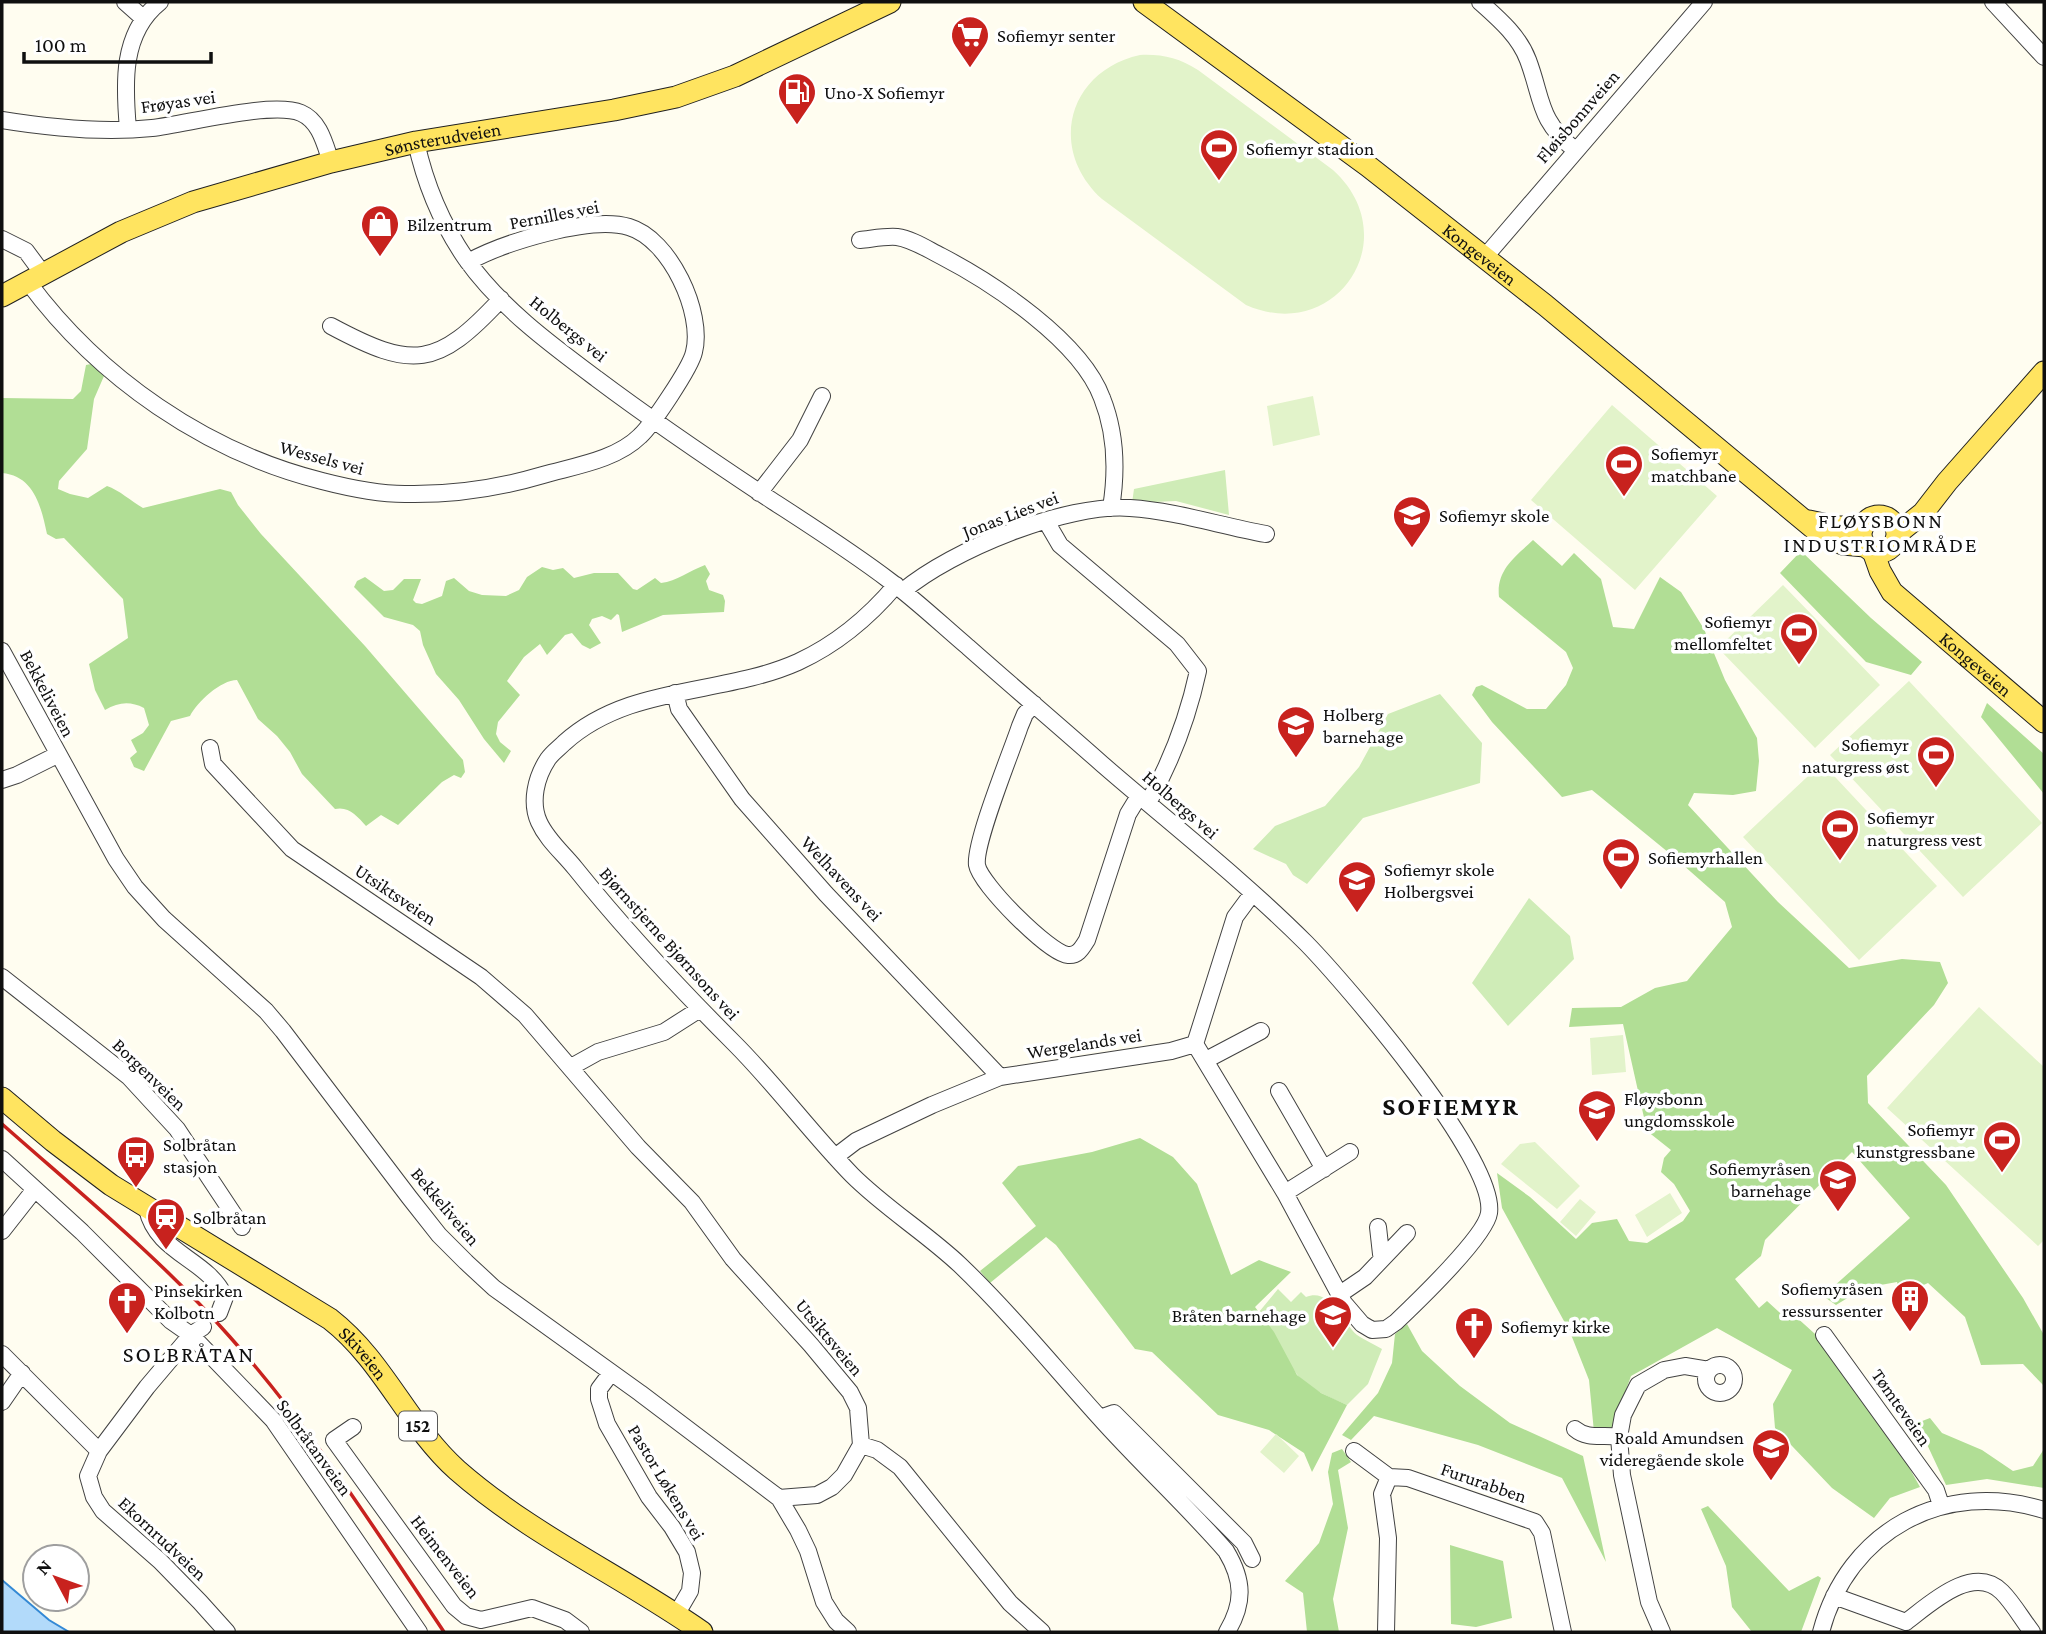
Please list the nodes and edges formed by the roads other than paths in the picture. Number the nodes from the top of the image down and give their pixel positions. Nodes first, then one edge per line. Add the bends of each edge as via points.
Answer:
1 (125, 2) edge
2 (160, 2) edge
3 (1144, 2) edge
4 (1480, 2) edge
5 (1704, 2) edge
6 (1993, 2) edge
7 (878, 4) edge
8 (144, 18) junction
9 (2044, 57) edge
10 (2, 120) edge
11 (128, 129) junction
12 (416, 142) junction
13 (1575, 150) junction
14 (331, 162) junction
15 (2, 239) edge
16 (860, 240) dead end
17 (1484, 258) junction
18 (468, 262) junction
19 (35, 278) junction
20 (2, 296) edge
21 (500, 299) junction
22 (331, 327) dead end
23 (2044, 372) edge
24 (822, 396) dead end
25 (652, 420) junction
26 (759, 493) junction
27 (1111, 508) junction
28 (1046, 521) junction
29 (1892, 531) junction
30 (1266, 534) dead end
31 (1867, 541) junction
32 (900, 588) junction
33 (1908, 604) junction
34 (2, 651) edge
35 (675, 693) junction
36 (1034, 704) junction
37 (2044, 722) edge
38 (210, 748) dead end
39 (57, 755) junction
40 (2, 780) edge
41 (1144, 800) junction
42 (1252, 894) junction
43 (2, 977) edge
44 (700, 1009) junction
45 (1261, 1031) dead end
46 (1195, 1044) junction
47 (1206, 1060) junction
48 (571, 1067) junction
49 (1000, 1077) junction
50 (1279, 1091) dead end
51 (2, 1098) edge
52 (1350, 1152) dead end
53 (835, 1157) junction
54 (2, 1159) edge
55 (1324, 1168) junction
56 (35, 1189) junction
57 (1285, 1193) junction
58 (147, 1209) junction
59 (242, 1227) dead end
60 (1378, 1227) dead end
61 (2, 1231) edge
62 (1406, 1233) dead end
63 (1384, 1257) junction
64 (1340, 1294) junction
65 (219, 1313) dead end
66 (197, 1331) junction
67 (1824, 1335) dead end
68 (2, 1354) edge
69 (1709, 1370) dead end
70 (22, 1373) junction
71 (611, 1373) junction
72 (2, 1402) edge
73 (1100, 1418) junction
74 (353, 1427) dead end
75 (1575, 1429) dead end
76 (1619, 1437) junction
77 (861, 1445) junction
78 (99, 1451) junction
79 (1354, 1451) dead end
80 (1389, 1477) junction
81 (779, 1498) junction
82 (1941, 1505) junction
83 (2044, 1510) edge
84 (1252, 1559) dead end
85 (1834, 1597) junction
86 (676, 1615) junction
87 (1906, 1627) edge
88 (227, 1632) edge
89 (419, 1632) edge
90 (581, 1632) edge
91 (702, 1632) edge
92 (848, 1632) edge
93 (1042, 1632) edge
94 (1227, 1632) edge
95 (1387, 1632) edge
96 (1563, 1632) edge
97 (1662, 1632) edge
98 (1821, 1632) edge
99 (2032, 1632) edge

1 - 8 street
2 - 8 street
3 - 17 main road, Kongeveien
4 - 13 street via 1521,45 1540,106 1549,123
5 - 13 street, Fløisbonnveien
6 - 9 street
7 - 12 main road, Sønsterudveien via 735,76 676,97
8 - 11 street via 133,38 127,67
10 - 11 street, Frøyas vei
11 - 14 street, Frøyas vei via 267,111 298,112 315,124
12 - 14 main road, Sønsterudveien
12 - 18 street, Holbergs vei via 443,220
13 - 17 street, Fløisbonnveien
14 - 19 main road, Sønsterudveien via 170,211
15 - 19 street, Wessels vei via 26,251
16 - 27 street via 897,237 920,245 992,285 1052,330 1086,369 1102,397 1114,445
17 - 31 main road, Kongeveien via 1803,520 1837,527
18 - 21 street, Holbergs vei
18 - 25 street, Pernilles vei via 524,239 585,226 619,224 644,235 666,254 680,278 696,334 689,368
19 - 20 main road, Sønsterudveien
19 - 25 street, Wessels vei via 92,353 159,408 262,463 340,486 405,494 487,489 620,450
21 - 22 street via 463,336 433,354 391,353
21 - 25 street, Holbergs vei via 557,349
23 - 29 main road via 1947,482 1915,505
24 - 26 street via 794,449
25 - 26 street, Holbergs vei
26 - 32 street, Holbergs vei
27 - 28 street, Jonas Lies vei
27 - 30 street, Jonas Lies vei via 1154,511
28 - 32 street, Jonas Lies vei via 946,562
28 - 41 street via 1060,545 1178,643 1198,671 1168,768
29 - 31 main road via 1885,551
29 - 31 main road via 1872,517
29 - 33 main road via 1898,576
31 - 33 main road, Kongeveien via 1892,592
32 - 35 street, Bjørnstjerne Bjørnsons vei via 851,630 797,663
32 - 36 street, Holbergs vei
33 - 37 main road, Kongeveien
34 - 39 street, Bekkeliveien
35 - 44 street, Bjørnstjerne Bjørnsons vei via 610,713 576,733 549,757 536,787 535,812 546,834
35 - 49 street, Welhavens vei via 679,709 742,799 825,894
36 - 41 street, Holbergs vei
36 - 41 street via 1020,726 977,865 995,894 1063,955 1080,951 1087,940 1128,814
38 - 48 street, Utsiktsveien via 213,764 292,849 481,977 525,1016
39 - 40 street, Bekkeliveien
39 - 71 street, Bekkeliveien via 135,887 283,1031 439,1235 495,1288
41 - 42 street, Holbergs vei
42 - 46 street via 1235,917
42 - 64 street, Holbergs vei via 1339,980 1424,1086 1454,1129 1487,1191 1488,1220 1396,1322 1372,1330
43 - 59 street, Borgenveien via 129,1077 177,1129
44 - 48 street via 664,1032 598,1052
44 - 53 street, Bjørnstjerne Bjørnsons vei
45 - 47 street
46 - 47 street
46 - 49 street, Wergelands vei
47 - 57 street
48 - 77 street, Utsiktsveien via 638,1147 692,1202 733,1259 850,1392 858,1408
49 - 53 street, Wergelands vei via 932,1104 856,1141
50 - 55 street
51 - 58 main road, Skiveien / 152 via 71,1156
52 - 55 street
53 - 73 street, Bjørnstjerne Bjørnsons vei via 963,1268
54 - 56 street, Solbråtanveien
55 - 57 street
56 - 61 street
56 - 66 street, Solbråtanveien via 155,1305
57 - 64 street
58 - 65 street via 150,1224 170,1245 219,1283 225,1297
58 - 86 main road, Skiveien / 152 via 330,1319 372,1359 420,1428 456,1468 527,1522
60 - 63 street
62 - 63 street
63 - 64 street
66 - 78 street
66 - 89 street, Solbråtanveien via 273,1420
67 - 82 street, Tømteveien via 1936,1490
68 - 70 street
69 - 76 street via 1685,1366 1664,1370 1638,1385 1623,1415
70 - 72 street
70 - 78 street
71 - 81 street, Bekkeliveien
71 - 86 street, Pastor Løkens vei via 599,1399 607,1424 687,1552 690,1591
73 - 84 street via 1114,1413 1244,1542
73 - 94 street, Bjørnstjerne Bjørnsons vei via 1226,1551 1237,1569 1237,1615
74 - 90 street, Heimenveien via 334,1440 454,1606 481,1620 533,1608 565,1620
75 - 76 street via 1582,1435
76 - 97 street via 1622,1475 1640,1524 1649,1602
77 - 81 street via 832,1487 817,1495
77 - 93 street via 877,1450 900,1467 1010,1602
78 - 88 street, Ekornrudveien via 88,1476 103,1511
79 - 80 street, Fururabben
80 - 95 street via 1382,1494 1388,1538
80 - 96 street, Fururabben via 1419,1481 1535,1522 1542,1533
81 - 92 street, Bekkeliveien via 798,1530 824,1602
82 - 83 street via 1994,1501
82 - 85 street via 1877,1540 1849,1570
85 - 87 street via 1880,1621
85 - 98 street
86 - 91 main road, Skiveien / 152
87 - 99 street via 1949,1592 1973,1581 1989,1583 2002,1592

